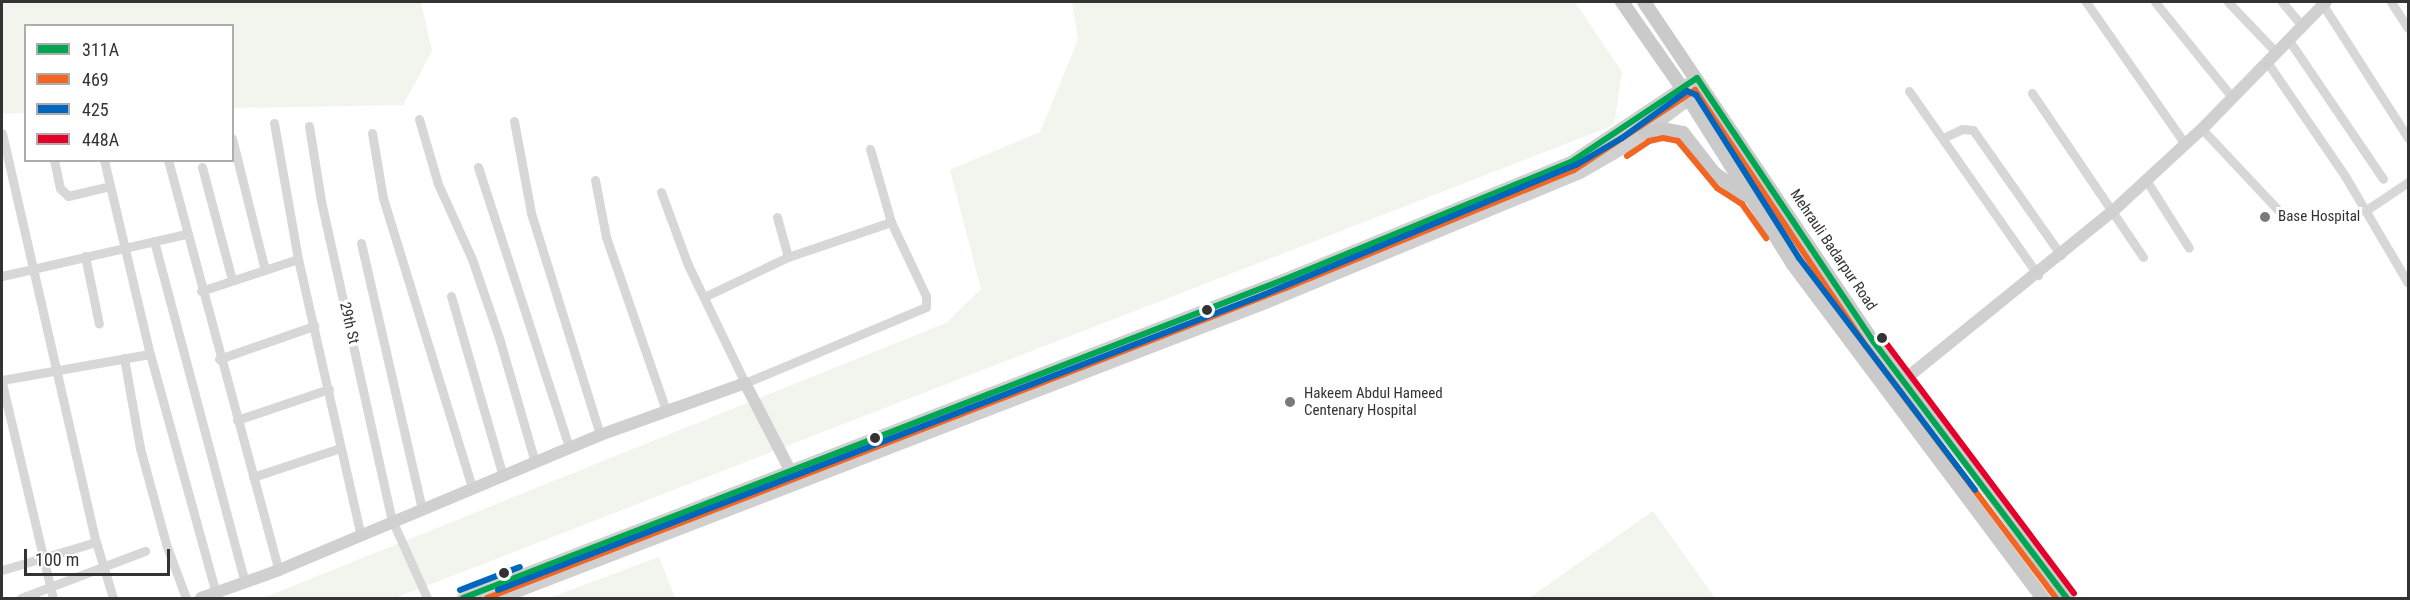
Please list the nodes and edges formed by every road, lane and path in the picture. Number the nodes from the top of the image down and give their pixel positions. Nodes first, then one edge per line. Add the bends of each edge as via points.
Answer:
1 (1622, 2) edge
2 (1644, 2) edge
3 (2086, 2) edge
4 (2156, 2) edge
5 (2228, 2) edge
6 (2282, 2) edge
7 (2391, 2) edge
8 (2324, 3) edge
9 (2302, 26) junction
10 (2409, 28) edge
11 (2288, 39) junction
12 (2276, 52) junction
13 (2267, 62) junction
14 (1700, 83) junction
15 (1909, 91) dead end
16 (2032, 93) dead end
17 (1685, 94) junction
18 (2231, 96) junction
19 (419, 119) dead end
20 (514, 122) dead end
21 (274, 123) dead end
22 (309, 126) dead end
23 (2202, 129) junction
24 (2, 133) edge
25 (372, 133) dead end
26 (1645, 133) junction
27 (1943, 138) junction
28 (2409, 138) edge
29 (2185, 144) junction
30 (234, 146) edge
31 (870, 149) dead end
32 (54, 162) edge
33 (104, 162) edge
34 (168, 162) edge
35 (202, 167) dead end
36 (477, 167) dead end
37 (2383, 179) dead end
38 (595, 180) dead end
39 (2146, 180) junction
40 (2409, 182) edge
41 (110, 186) junction
42 (661, 192) dead end
43 (1748, 197) junction
44 (2277, 209) dead end
45 (2113, 211) junction
46 (2365, 211) junction
47 (777, 217) dead end
48 (891, 222) junction
49 (185, 234) junction
50 (154, 241) junction
51 (362, 243) dead end
52 (125, 247) junction
53 (2189, 248) dead end
54 (2061, 255) junction
55 (85, 256) junction
56 (788, 256) junction
57 (2143, 257) dead end
58 (298, 259) junction
59 (34, 269) junction
60 (265, 270) junction
61 (2038, 274) junction
62 (2, 276) edge
63 (232, 280) junction
64 (2409, 283) edge
65 (201, 291) junction
66 (451, 296) dead end
67 (704, 297) junction
68 (99, 324) dead end
69 (314, 326) junction
70 (150, 354) junction
71 (124, 358) junction
72 (219, 359) junction
73 (56, 370) junction
74 (1904, 380) junction
75 (2, 381) edge
76 (744, 383) junction
77 (329, 389) junction
78 (666, 410) junction
79 (237, 420) junction
80 (600, 435) junction
81 (569, 447) junction
82 (340, 448) junction
83 (535, 462) junction
84 (1968, 462) junction
85 (791, 472) junction
86 (1954, 475) junction
87 (503, 476) junction
88 (253, 477) junction
89 (472, 488) junction
90 (422, 508) junction
91 (392, 520) junction
92 (360, 533) junction
93 (96, 542) junction
94 (145, 550) dead end
95 (42, 557) junction
96 (103, 567) junction
97 (2, 570) edge
98 (279, 570) junction
99 (245, 582) junction
100 (49, 587) junction
101 (216, 593) junction
102 (21, 598) edge
103 (53, 598) edge
104 (113, 598) edge
105 (186, 598) edge
106 (201, 598) edge
107 (427, 598) edge
108 (463, 598) edge
109 (501, 598) edge
110 (2043, 598) edge
111 (2067, 598) edge

1 - 17 main road
2 - 14 main road, Mehrauli Badarpur Road
3 - 29 street
4 - 18 street
5 - 12 street
6 - 9 street
7 - 10 street
8 - 9 main road
8 - 28 street
9 - 11 main road
11 - 12 main road
11 - 37 street
12 - 13 main road
13 - 18 main road
13 - 46 street
14 - 17 main road
14 - 74 main road, Mehrauli Badarpur Road
15 - 27 street
16 - 45 street
17 - 26 main road
17 - 43 main road
17 - 85 main road via 1571,162 1283,280
18 - 23 main road
19 - 83 street via 438,184 472,259 500,341
20 - 80 street via 531,213
21 - 58 street
22 - 91 street, 29th St via 321,201
23 - 29 main road
23 - 44 street
24 - 59 street
25 - 89 street via 383,198
26 - 43 main road via 1663,129 1683,133 1723,182
26 - 109 main road via 1580,173 1266,303
27 - 54 street via 1962,129 1973,130
27 - 61 street
29 - 39 main road
30 - 60 street
31 - 48 street
32 - 41 street via 60,188 68,196
33 - 41 street
34 - 49 street
35 - 63 street
36 - 81 street
38 - 78 street via 606,237
39 - 45 main road
39 - 53 street
40 - 46 street
41 - 52 street
42 - 67 street via 678,242
43 - 86 main road via 1792,263
45 - 54 main road
45 - 57 street
46 - 64 street
47 - 56 street
48 - 56 street
48 - 76 street via 926,296 926,307
49 - 50 street
49 - 65 street
50 - 52 street
50 - 99 street
51 - 90 street
52 - 55 street
52 - 70 street
54 - 61 main road
55 - 59 street
55 - 68 street
56 - 67 street
58 - 60 street
58 - 69 street
59 - 62 street
59 - 73 street
60 - 63 street
61 - 74 main road
63 - 65 street
65 - 72 street
66 - 87 street
67 - 76 street
69 - 72 street
69 - 77 street
70 - 71 street
70 - 101 street
71 - 73 street
71 - 105 street via 140,448 166,544
72 - 79 street
73 - 75 street
73 - 93 street
74 - 84 main road, Mehrauli Badarpur Road
75 - 95 street
76 - 78 main road
76 - 85 main road
77 - 79 street
77 - 82 street
78 - 80 main road
79 - 88 street
80 - 81 main road
81 - 83 main road
82 - 88 street
82 - 92 street
83 - 87 main road
84 - 86 main road
84 - 111 main road, Mehrauli Badarpur Road
85 - 108 main road
86 - 110 main road
87 - 89 main road
88 - 98 street
89 - 90 main road
90 - 91 main road
91 - 92 main road
91 - 107 street, 29th St
92 - 98 main road
93 - 95 street
93 - 96 street
94 - 96 street
95 - 97 street
95 - 100 street
96 - 100 street
96 - 104 street
98 - 99 main road
99 - 101 main road
100 - 102 street
100 - 103 street
101 - 106 main road

